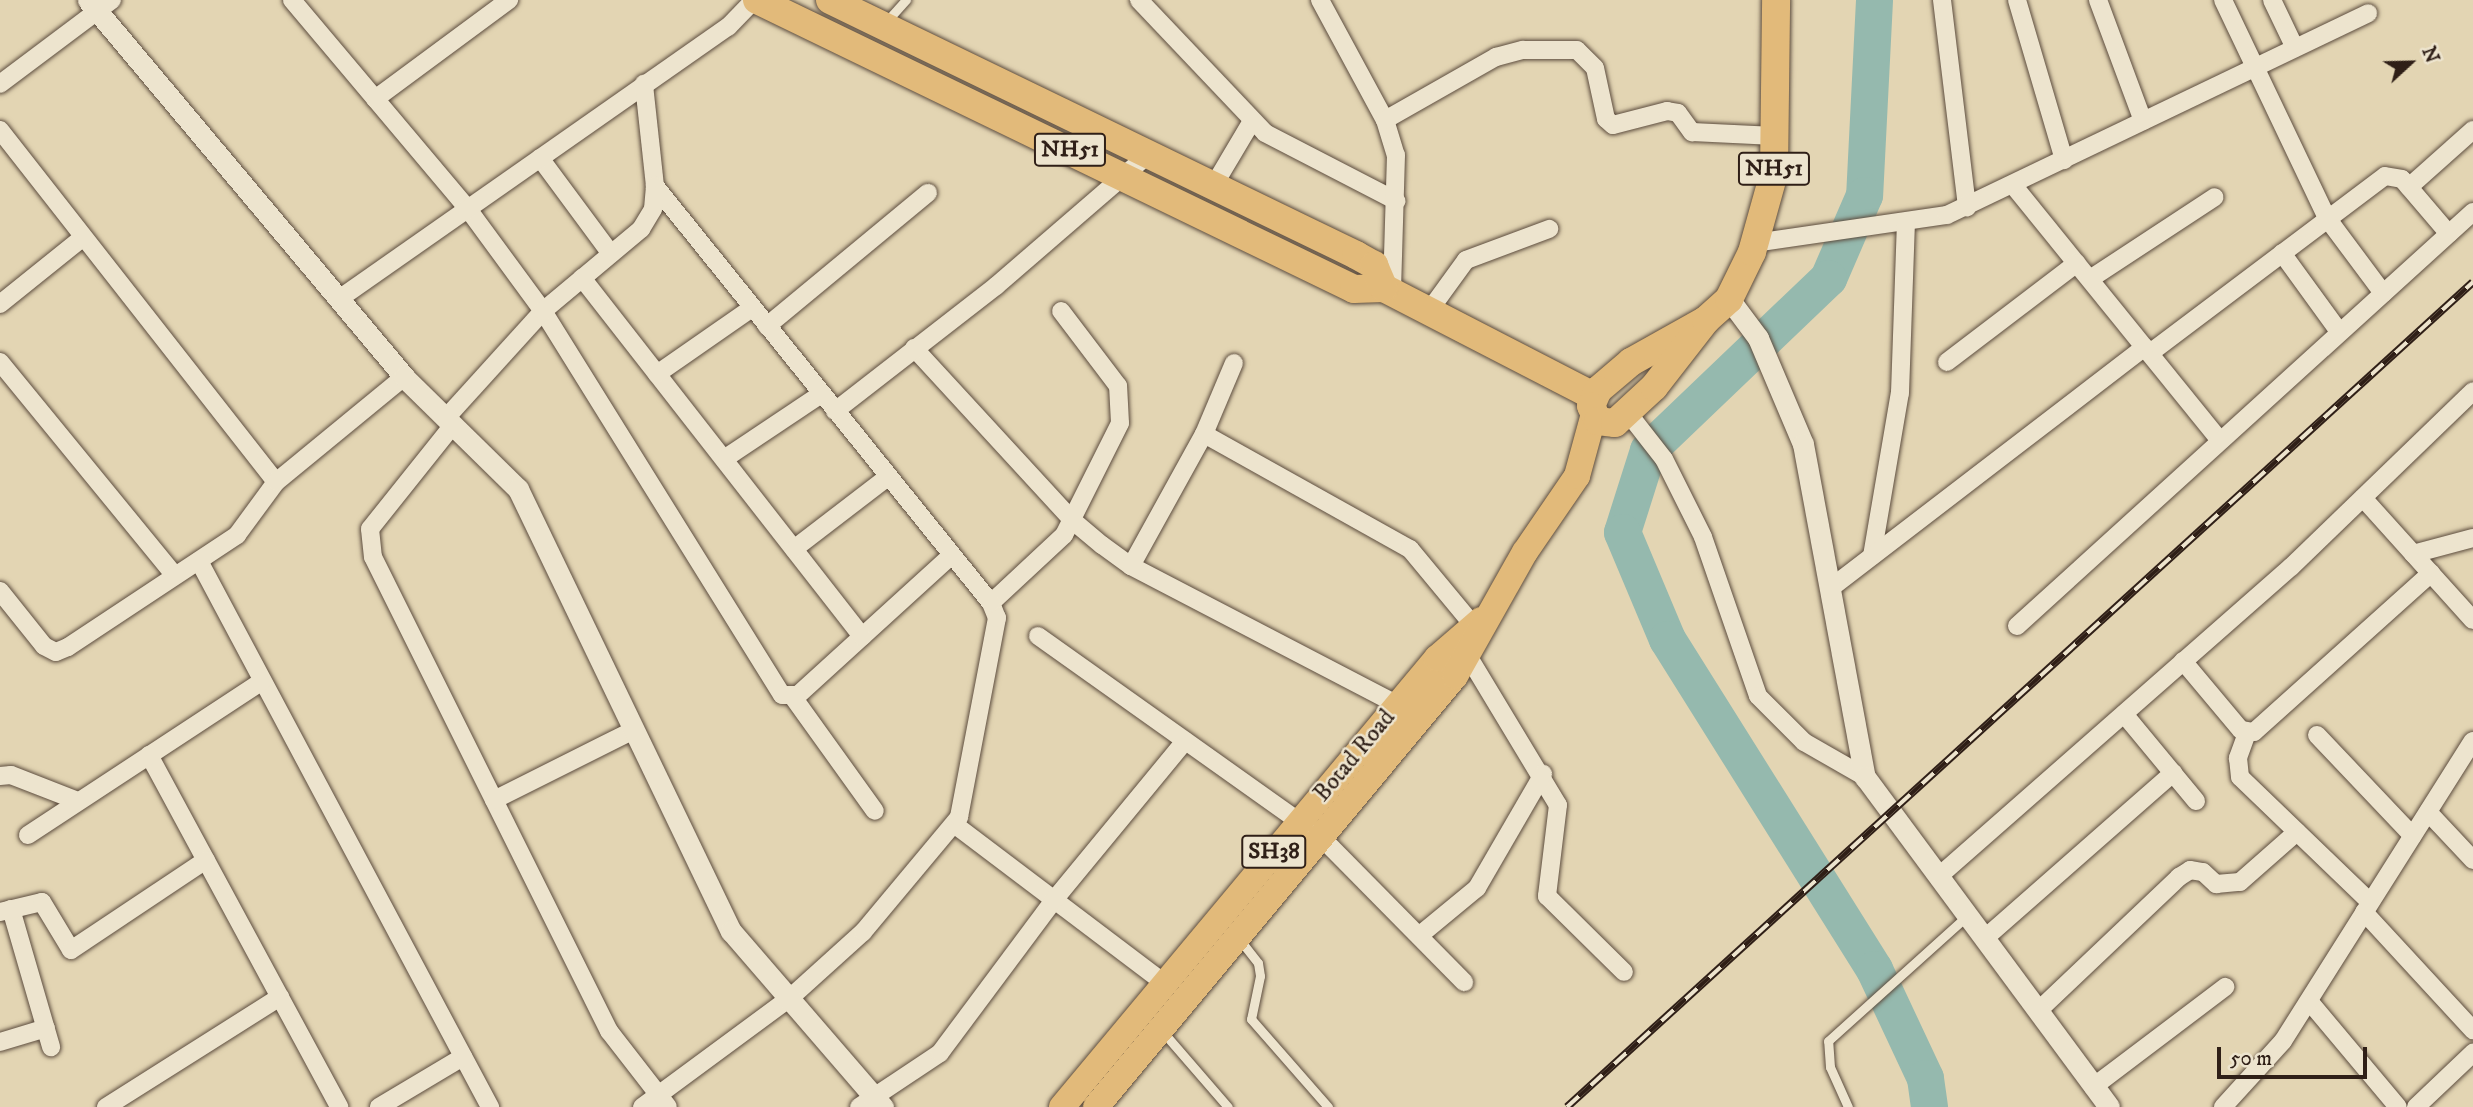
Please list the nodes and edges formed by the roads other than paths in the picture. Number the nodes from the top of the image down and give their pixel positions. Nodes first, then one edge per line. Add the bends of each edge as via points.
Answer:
1 (292, 0) edge
2 (509, 0) edge
3 (755, 0) edge
4 (830, 0) edge
5 (906, 0) edge
6 (1139, 0) edge
7 (1320, 0) edge
8 (1776, 0) edge
9 (1942, 0) edge
10 (2017, 0) edge
11 (2098, 0) edge
12 (2223, 0) edge
13 (2272, 0) edge
14 (99, 4) edge
15 (2368, 13) dead end
16 (882, 26) junction
17 (2295, 48) junction
18 (2255, 67) junction
19 (650, 80) junction
20 (0, 84) edge
21 (375, 99) junction
22 (1385, 120) junction
23 (1252, 121) junction
24 (2143, 121) junction
25 (0, 130) edge
26 (2473, 130) edge
27 (1775, 136) junction
28 (1148, 155) junction
29 (540, 158) junction
30 (2064, 160) junction
31 (1124, 175) junction
32 (2013, 185) junction
33 (655, 186) junction
34 (1214, 186) junction
35 (2409, 187) junction
36 (928, 193) dead end
37 (2215, 197) dead end
38 (1396, 201) junction
39 (1967, 207) junction
40 (468, 209) junction
41 (2473, 212) edge
42 (2327, 219) junction
43 (1898, 226) junction
44 (1549, 229) dead end
45 (2449, 234) junction
46 (82, 238) junction
47 (1754, 243) junction
48 (2282, 253) junction
49 (611, 254) junction
50 (2077, 263) junction
51 (582, 278) junction
52 (2090, 279) junction
53 (1388, 290) junction
54 (2382, 293) junction
55 (339, 299) junction
56 (1729, 299) junction
57 (0, 304) edge
58 (752, 308) junction
59 (542, 311) junction
60 (1061, 311) dead end
61 (1429, 311) junction
62 (767, 326) junction
63 (2338, 330) junction
64 (914, 348) junction
65 (2147, 350) junction
66 (1658, 361) junction
67 (0, 362) edge
68 (1947, 362) dead end
69 (1234, 363) dead end
70 (657, 374) junction
71 (404, 377) junction
72 (821, 394) junction
73 (2471, 397) edge
74 (835, 411) junction
75 (1608, 412) junction
76 (450, 422) junction
77 (1204, 434) junction
78 (2220, 440) junction
79 (724, 459) junction
80 (888, 477) junction
81 (276, 482) junction
82 (2363, 498) junction
83 (1072, 520) junction
84 (2473, 538) edge
85 (794, 549) junction
86 (2413, 554) junction
87 (951, 556) junction
88 (1872, 556) junction
89 (199, 561) junction
90 (1131, 566) junction
91 (173, 573) junction
92 (2431, 573) junction
93 (1832, 587) junction
94 (0, 591) edge
95 (991, 603) junction
96 (1495, 607) junction
97 (2473, 620) edge
98 (1474, 626) junction
99 (2017, 626) dead end
100 (1038, 636) dead end
101 (862, 637) junction
102 (1468, 656) junction
103 (2183, 661) junction
104 (262, 681) junction
105 (793, 697) junction
106 (1398, 705) junction
107 (2124, 714) junction
108 (634, 730) junction
109 (2247, 733) junction
110 (2317, 735) dead end
111 (1185, 741) junction
112 (2473, 741) edge
113 (149, 755) junction
114 (2173, 773) junction
115 (1543, 774) junction
116 (0, 776) edge
117 (1865, 777) junction
118 (494, 800) junction
119 (2196, 801) dead end
120 (78, 802) junction
121 (874, 811) dead end
122 (2428, 811) junction
123 (1299, 822) junction
124 (954, 824) junction
125 (2297, 832) junction
126 (28, 835) dead end
127 (2413, 836) junction
128 (1321, 837) junction
129 (206, 860) junction
130 (2473, 860) edge
131 (1938, 877) junction
132 (1054, 900) junction
133 (2367, 907) junction
134 (5, 910) edge
135 (1219, 915) junction
136 (1968, 916) junction
137 (1236, 934) junction
138 (1420, 935) junction
139 (1984, 939) junction
140 (1624, 972) dead end
141 (1464, 982) dead end
142 (1164, 983) junction
143 (2225, 987) dead end
144 (280, 997) junction
145 (790, 999) junction
146 (2309, 1001) junction
147 (2038, 1011) junction
148 (46, 1028) junction
149 (1160, 1028) junction
150 (2473, 1030) edge
151 (0, 1042) edge
152 (51, 1047) dead end
153 (2473, 1053) edge
154 (463, 1057) junction
155 (2093, 1087) junction
156 (663, 1101) edge
157 (871, 1103) edge
158 (106, 1107) edge
159 (339, 1107) edge
160 (379, 1107) edge
161 (490, 1107) edge
162 (642, 1107) edge
163 (1062, 1107) edge
164 (1096, 1107) edge
165 (1228, 1107) edge
166 (1328, 1107) edge
167 (1848, 1107) edge
168 (2109, 1107) edge
169 (2223, 1107) edge
170 (2399, 1107) edge
171 (2416, 1107) edge

1 - 21 street
2 - 21 street
3 - 19 street via 728,27
3 - 31 highway, NH51
4 - 16 highway, NH51
5 - 16 lane
6 - 23 street
7 - 22 street
8 - 27 highway, NH51
9 - 39 street
10 - 30 street
11 - 24 street
12 - 18 street
13 - 17 street
14 - 20 street
14 - 55 street
15 - 17 street
16 - 28 highway, NH51
17 - 18 street
18 - 24 street
18 - 42 street
19 - 29 street
19 - 33 street
21 - 40 street
22 - 27 street via 1496,57 1523,50 1577,50 1594,68 1606,119 1613,125 1667,111 1678,113 1692,132
22 - 38 street via 1396,155
23 - 34 street
23 - 38 street via 1293,152
24 - 30 street
25 - 46 street
26 - 35 street
27 - 47 highway, NH51 via 1773,173
28 - 31 street
28 - 34 highway, NH51
29 - 40 street
29 - 49 street
30 - 32 street
31 - 53 highway, NH51 via 1354,289
31 - 64 street via 996,286
32 - 39 street
32 - 50 street
33 - 49 street via 653,209 641,229
33 - 58 street
34 - 53 highway, NH51 via 1374,265
35 - 42 street via 2394,174 2385,176
35 - 45 street
36 - 62 street
37 - 52 street
38 - 53 street
39 - 43 street
40 - 55 street
40 - 59 street
41 - 45 street
42 - 48 street
42 - 54 street
43 - 47 street
43 - 88 street via 1900,393
44 - 61 street via 1466,260
45 - 54 street
46 - 57 street
46 - 81 street
47 - 56 highway, NH51
48 - 63 street
48 - 65 street
49 - 51 street
50 - 52 street
50 - 68 street
51 - 59 street
51 - 70 street
52 - 65 street
53 - 61 highway, NH51
54 - 63 street
55 - 71 street
56 - 66 highway, NH51
56 - 93 street via 1758,338 1803,444
58 - 62 street
58 - 70 street
59 - 76 street
59 - 105 street via 782,695
60 - 83 street via 1118,386 1122,400 1120,423
61 - 75 highway, NH51
62 - 72 street
63 - 78 street
64 - 74 street
64 - 83 street
65 - 78 street
65 - 88 street
66 - 75 highway, NH51
66 - 75 highway, NH51
67 - 91 street
69 - 77 street
70 - 79 street
71 - 76 street
71 - 81 street
72 - 74 street
72 - 79 street
73 - 82 street
74 - 80 street
75 - 96 main road, Botad Road / SH38 via 1578,473
75 - 117 street via 1664,459 1703,537 1758,696 1804,743
76 - 108 street via 518,489
76 - 118 street via 370,529 369,543
77 - 90 street
77 - 98 street via 1410,549
78 - 99 street
79 - 85 street
80 - 85 street
80 - 87 street
81 - 89 street via 237,535
82 - 86 street
82 - 103 street
83 - 90 street
83 - 95 street via 1051,552
84 - 86 street
85 - 101 street
86 - 92 street
87 - 95 street
87 - 101 street
88 - 93 street
89 - 91 street
89 - 104 street
90 - 106 street
91 - 94 street via 56,652 44,646
92 - 97 street
92 - 109 street via 2262,728
93 - 117 street
95 - 124 street via 996,634 968,792
96 - 98 main road, Botad Road / SH38
96 - 102 main road, Botad Road / SH38
98 - 106 main road, Botad Road / SH38
100 - 111 street
101 - 105 street
102 - 115 street
102 - 128 main road, Botad Road / SH38
103 - 107 street
103 - 109 street
104 - 113 street
104 - 154 street
105 - 121 street
106 - 123 main road, Botad Road / SH38
107 - 114 street
107 - 131 street
108 - 118 street
108 - 145 street via 731,931
109 - 125 street via 2238,758 2239,776
110 - 127 street
111 - 123 street
111 - 132 street
112 - 122 street
113 - 120 street
113 - 129 street
114 - 119 street
114 - 139 street
115 - 138 street via 1477,888
115 - 140 street via 1558,805 1547,896
116 - 120 street via 11,775
117 - 131 street
118 - 156 street via 609,1031
120 - 126 street
122 - 127 street
122 - 130 street
123 - 128 street
123 - 135 main road, Botad Road / SH38
124 - 132 street
124 - 145 street via 863,932
125 - 133 street
125 - 147 street via 2240,882 2216,884 2203,872 2190,870 2179,877
127 - 133 street
128 - 137 main road, Botad Road / SH38
128 - 138 street
129 - 134 street via 71,950 47,905 37,902
129 - 144 street
131 - 136 street
132 - 142 street
132 - 157 street via 940,1053
133 - 146 street
133 - 150 street
134 - 148 street
135 - 137 lane
135 - 142 main road, Botad Road / SH38
136 - 139 street
136 - 167 lane via 1840,1027 1826,1053
137 - 149 main road, Botad Road / SH38
137 - 166 lane via 1258,963 1251,1019
138 - 141 street
139 - 147 street
142 - 163 main road, Botad Road / SH38
143 - 155 street
144 - 158 street
144 - 159 street
145 - 156 street
145 - 157 street
146 - 169 street via 2268,1061
146 - 170 street
147 - 155 street
148 - 151 street
148 - 152 street
149 - 164 main road, Botad Road / SH38
149 - 165 lane
153 - 171 street
154 - 160 street
154 - 161 street
155 - 168 street
156 - 162 street

